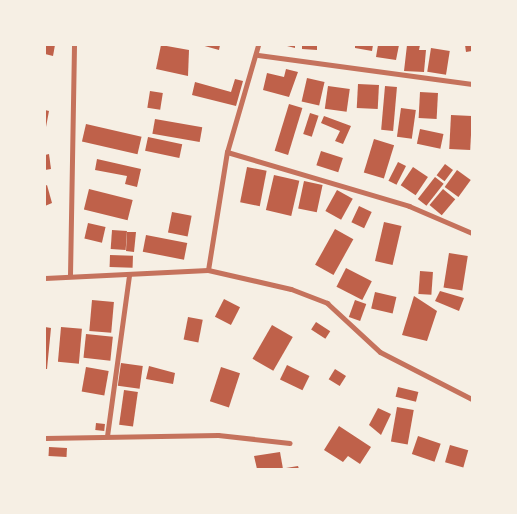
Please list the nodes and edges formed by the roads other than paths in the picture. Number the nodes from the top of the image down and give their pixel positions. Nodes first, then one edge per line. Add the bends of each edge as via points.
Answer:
1 (74, 45) edge
2 (258, 45) edge
3 (258, 55) junction
4 (472, 84) edge
5 (226, 152) junction
6 (472, 233) edge
7 (208, 270) junction
8 (70, 275) junction
9 (129, 276) junction
10 (45, 278) edge
11 (472, 399) edge
12 (107, 436) junction
13 (45, 438) edge
14 (290, 443) dead end

1 - 8 street
2 - 3 street
3 - 4 street
3 - 5 street
5 - 6 street via 409,206
5 - 7 street
7 - 9 street
7 - 11 street via 327,303 380,352
8 - 9 street
8 - 10 street
9 - 12 street
12 - 13 street
12 - 14 street via 218,435

